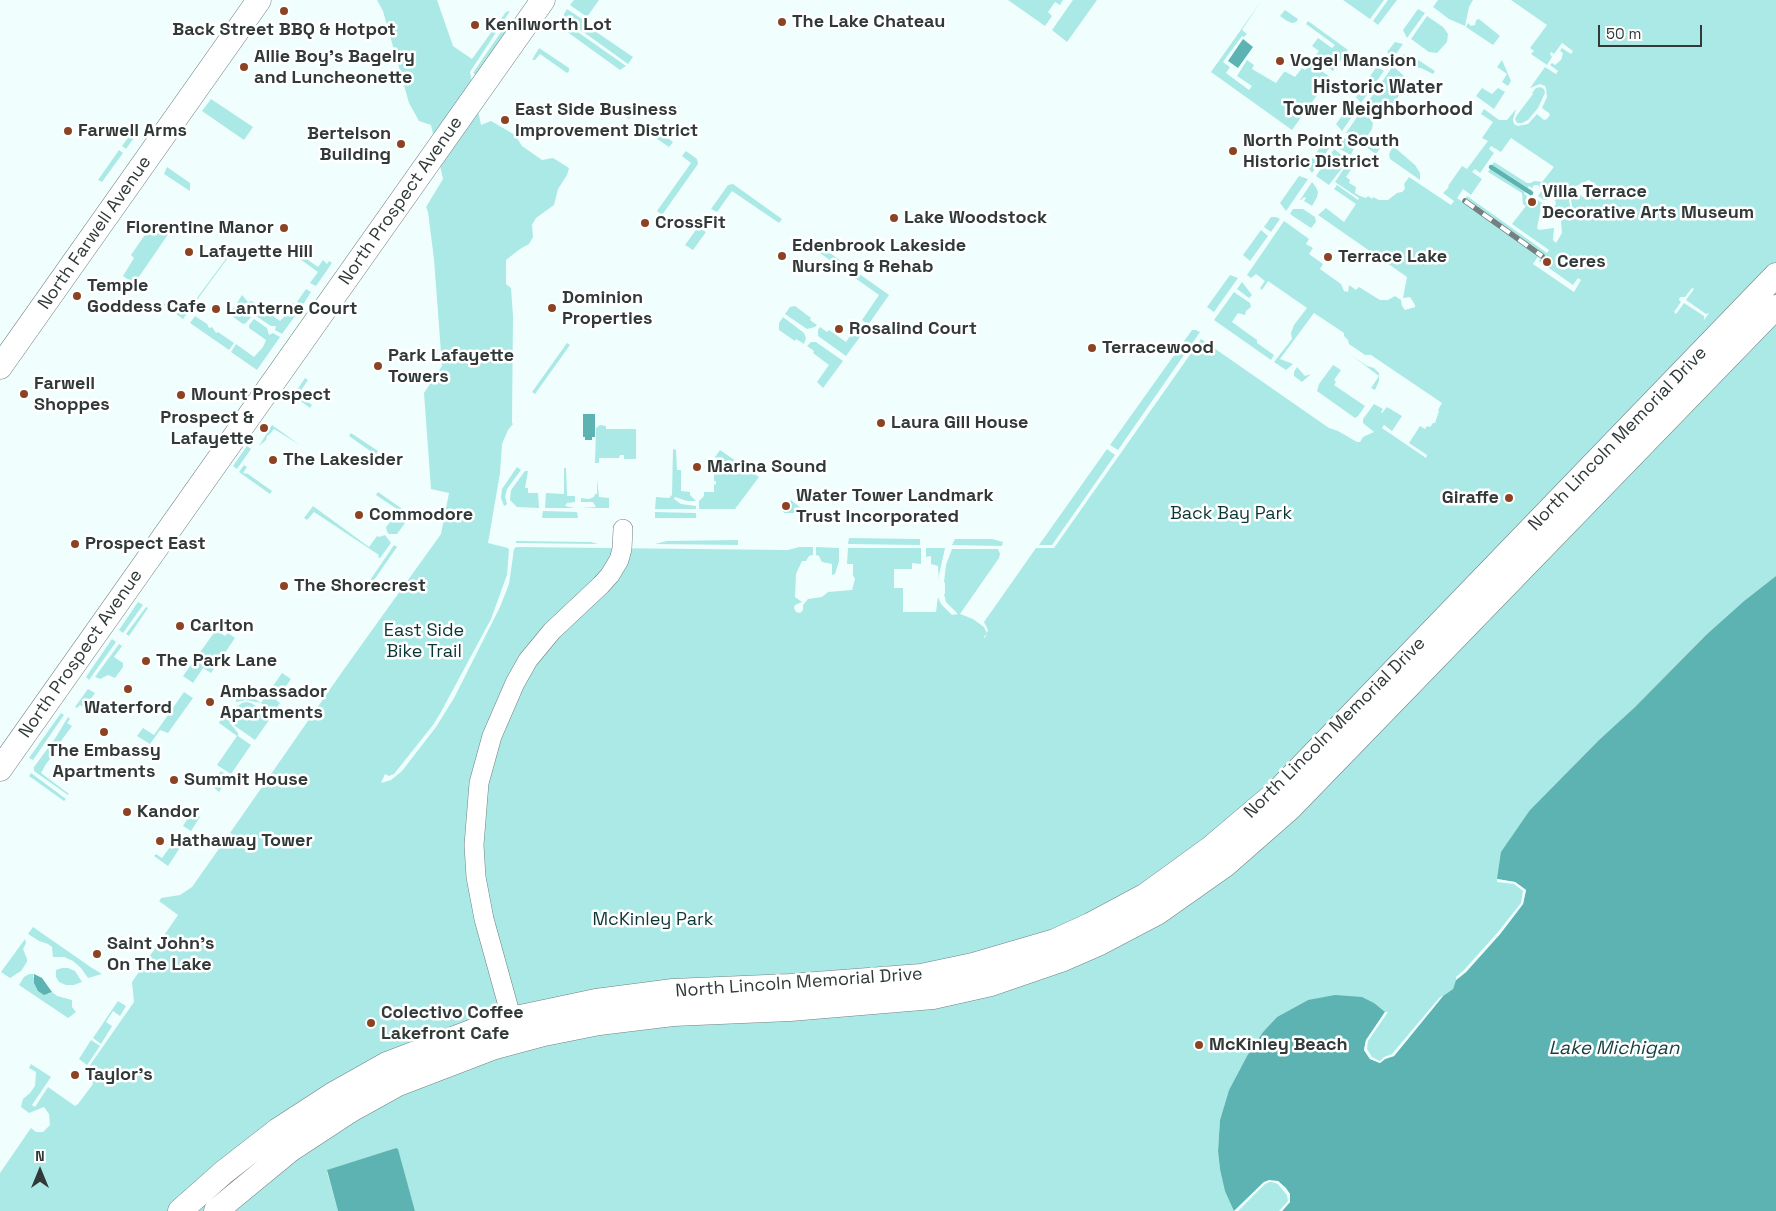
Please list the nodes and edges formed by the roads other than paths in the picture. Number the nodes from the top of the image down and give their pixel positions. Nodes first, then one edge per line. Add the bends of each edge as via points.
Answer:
1 (259, 0) edge
2 (543, 0) edge
3 (1776, 275) edge
4 (1776, 307) edge
5 (0, 367) edge
6 (623, 529) dead end
7 (0, 769) edge
8 (515, 1030) junction
9 (180, 1211) edge
10 (216, 1211) edge

1 - 5 main road, North Farwell Avenue
2 - 7 main road, North Prospect Avenue
3 - 8 main road, North Lincoln Memorial Drive via 1276,792 1212,847 1146,895 1056,940 974,966 921,976 673,991 596,1001
4 - 8 main road, North Lincoln Memorial Drive via 1290,808 1224,864 1157,913 1100,943 1052,963 991,984 933,997 790,1009 674,1014
6 - 8 street via 619,560 610,575 552,630 515,682 492,736 479,783 474,845 476,877 484,919
8 - 9 main road, North Lincoln Memorial Drive via 484,1027 387,1064 278,1130
8 - 10 main road, North Lincoln Memorial Drive via 492,1048 398,1084 351,1110 290,1150

